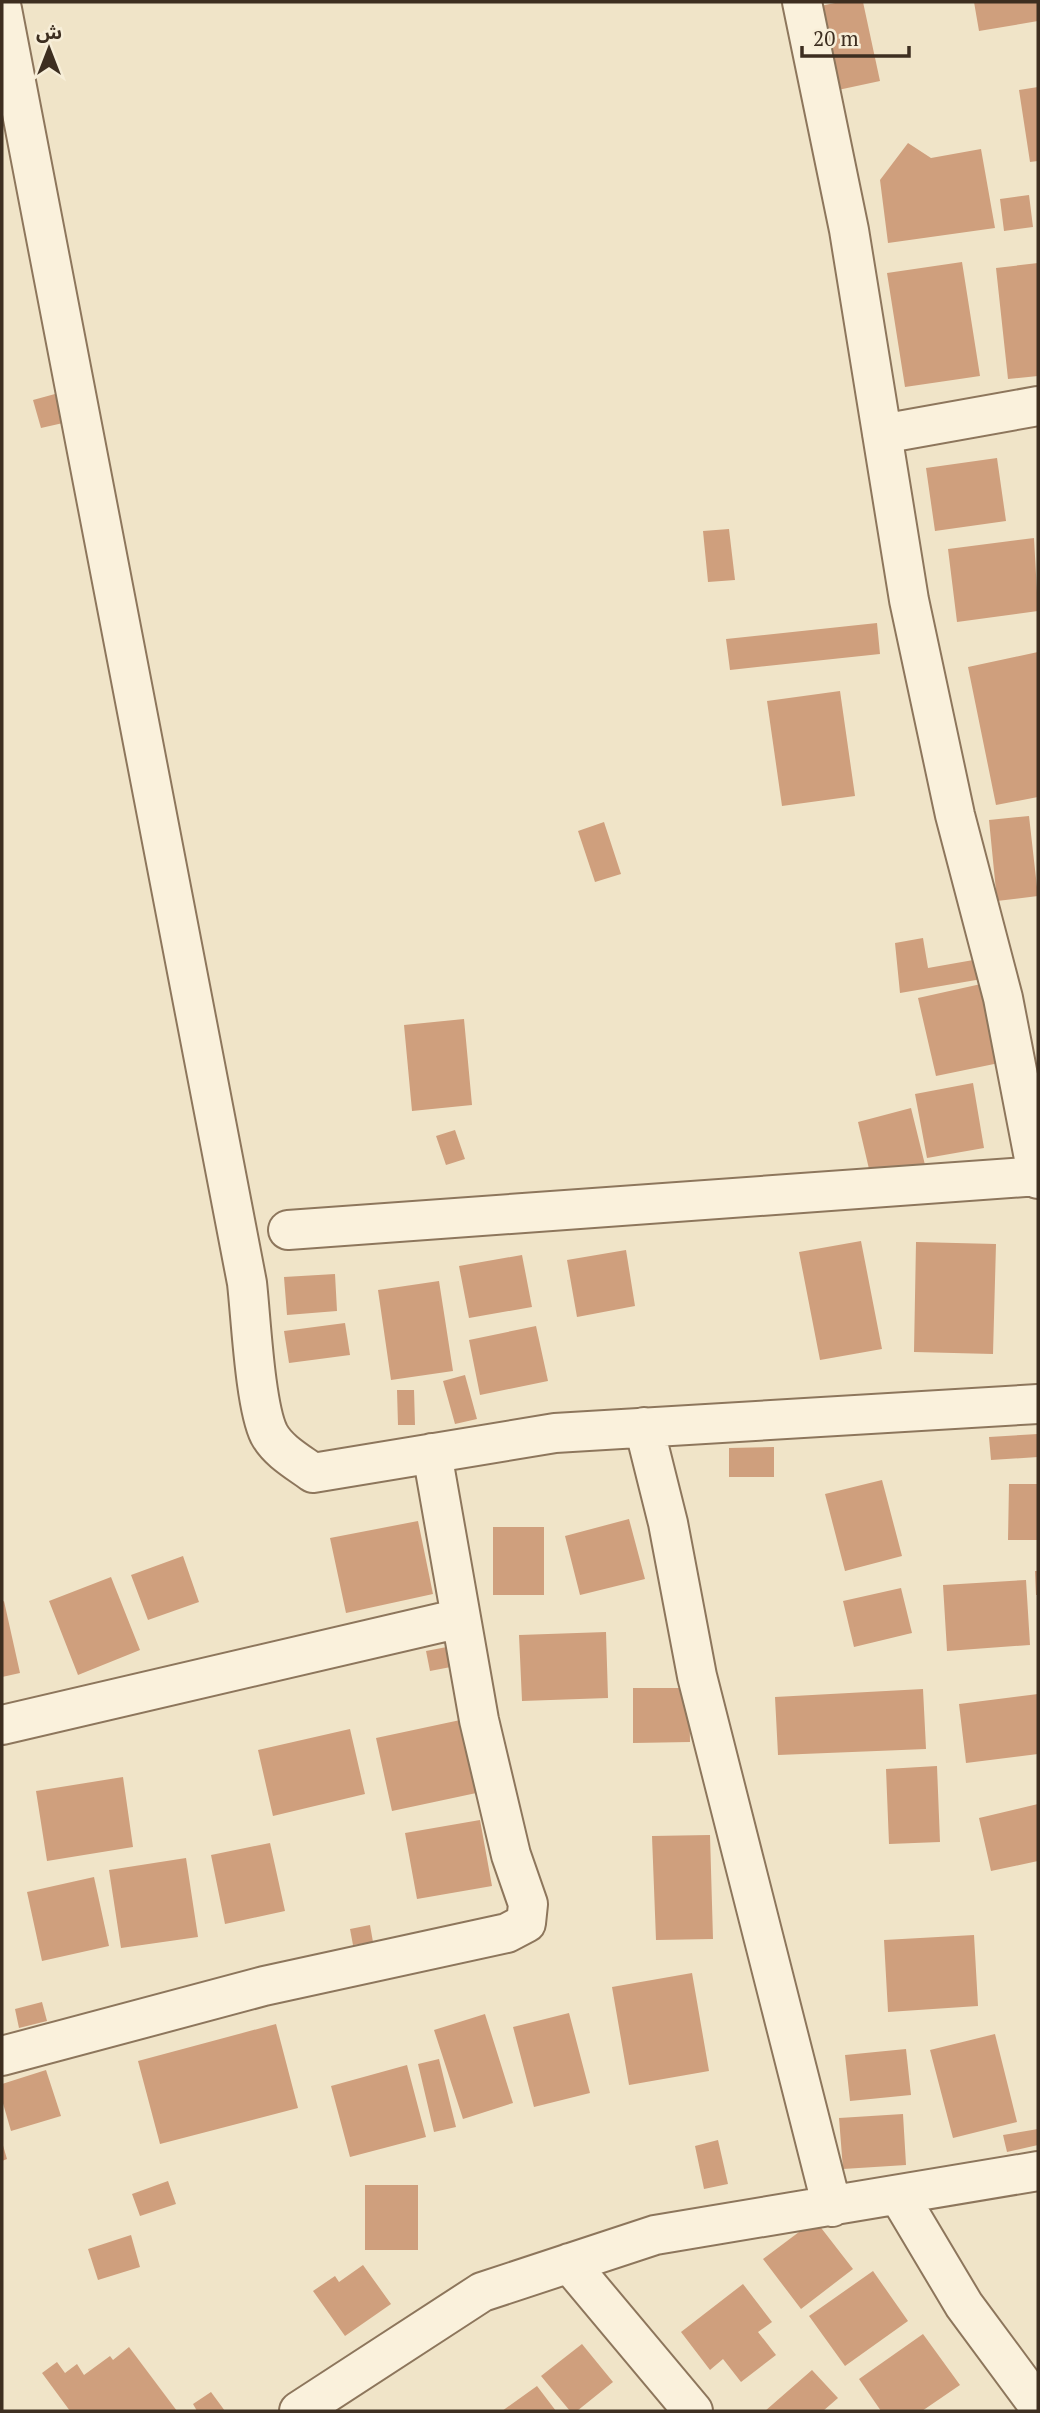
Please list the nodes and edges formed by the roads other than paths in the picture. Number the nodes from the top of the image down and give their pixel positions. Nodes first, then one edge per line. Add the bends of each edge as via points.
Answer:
1 (802, 2) edge
2 (2, 9) edge
3 (1038, 406) edge
4 (882, 434) junction
5 (1038, 1177) edge
6 (288, 1230) dead end
7 (1038, 1404) edge
8 (644, 1427) junction
9 (432, 1453) junction
10 (461, 1618) junction
11 (2, 1724) edge
12 (2, 2056) edge
13 (1038, 2171) edge
14 (899, 2196) junction
15 (831, 2207) junction
16 (569, 2263) junction
17 (1038, 2404) edge
18 (299, 2411) edge
19 (693, 2411) edge

1 - 4 street via 849,230
2 - 9 street via 247,1283 269,1434 313,1473
3 - 4 street
4 - 5 street via 915,627 955,815 1003,998
5 - 6 street
7 - 8 street
8 - 9 street via 555,1433
8 - 15 street via 697,1676
9 - 10 street
10 - 11 street
10 - 12 street via 479,1720 511,1855 528,1903 526,1923 507,1933 264,1986
13 - 14 street
14 - 15 street
14 - 17 street via 964,2305
15 - 16 street via 655,2235
16 - 18 street via 482,2292
16 - 19 street

